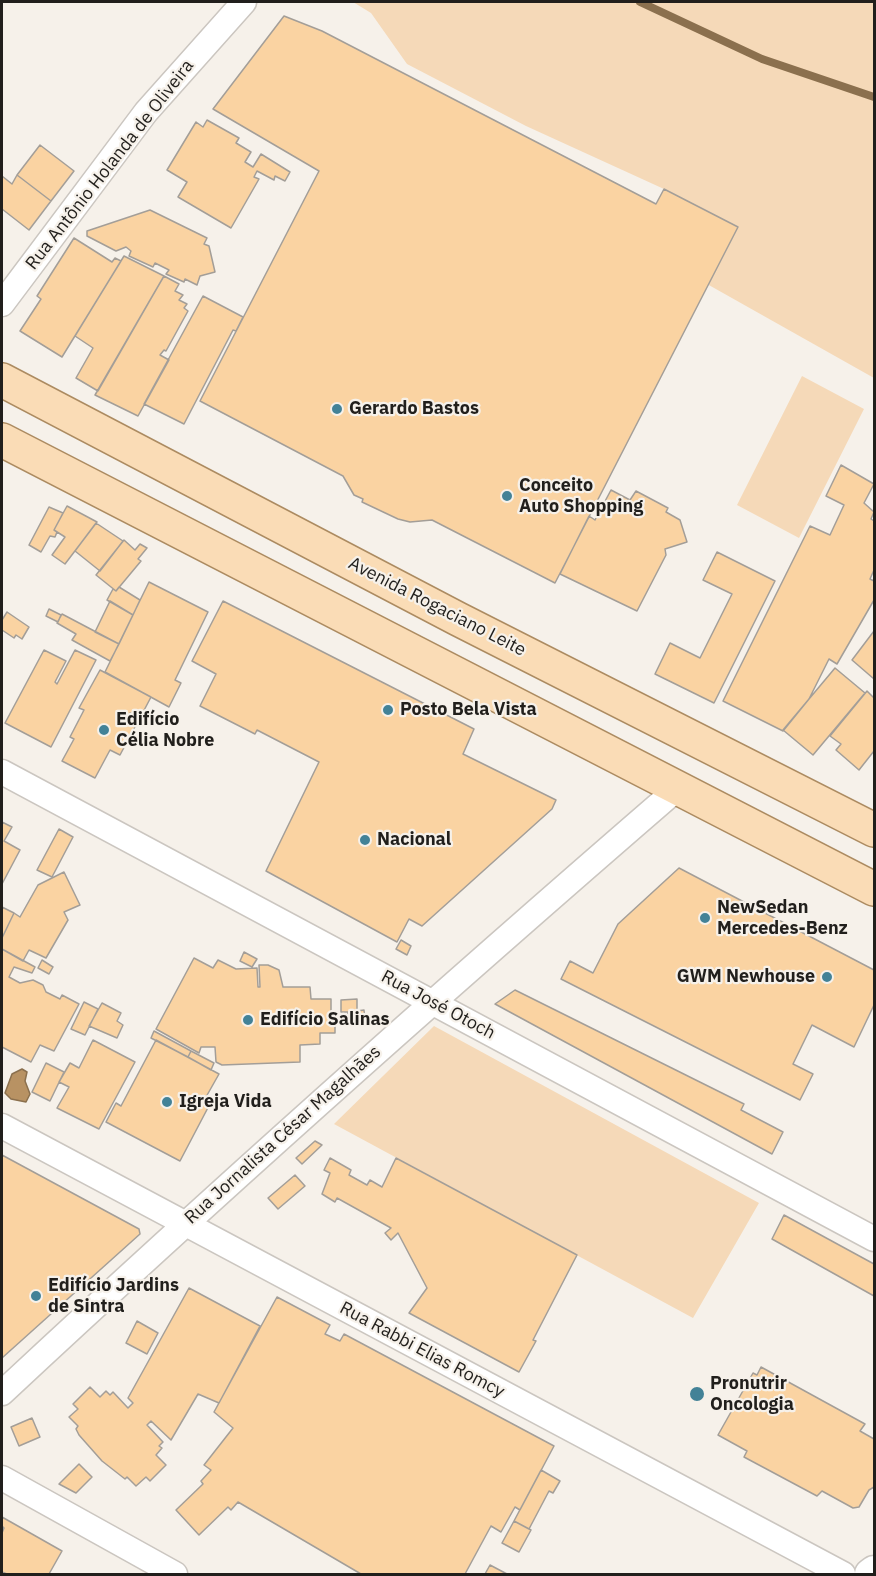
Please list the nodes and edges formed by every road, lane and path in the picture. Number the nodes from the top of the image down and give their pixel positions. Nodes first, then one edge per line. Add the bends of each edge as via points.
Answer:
1 (244, 2) edge
2 (2, 304) edge
3 (2, 380) edge
4 (2, 440) edge
5 (254, 513) junction
6 (230, 560) junction
7 (400, 589) junction
8 (378, 634) junction
9 (2, 772) edge
10 (678, 788) junction
11 (874, 830) edge
12 (874, 889) edge
13 (431, 1002) junction
14 (2, 1126) edge
15 (184, 1224) junction
16 (874, 1239) edge
17 (2, 1393) edge
18 (2, 1478) edge
19 (874, 1571) edge
20 (175, 1575) edge
21 (843, 1575) edge
22 (870, 1575) edge

1 - 2 street, Rua Antônio Holanda de Oliveira via 146,112
3 - 5 main road, Avenida Rogaciano Leite
4 - 6 main road
5 - 6 main road via 261,525 262,544 249,555
5 - 7 main road, Avenida Rogaciano Leite
6 - 8 main road
7 - 8 main road via 379,593 371,601 368,615
7 - 11 main road, Avenida Rogaciano Leite
8 - 10 main road
9 - 13 street, Rua José Otoch
10 - 12 main road
10 - 13 street, Rua Jornalista César Magalhães
13 - 15 street, Rua Jornalista César Magalhães
13 - 16 street, Rua José Otoch
14 - 15 street, Rua Rabbi Elias Romcy
15 - 17 street, Rua Jornalista César Magalhães
15 - 21 street, Rua Rabbi Elias Romcy
18 - 20 street
19 - 22 street

